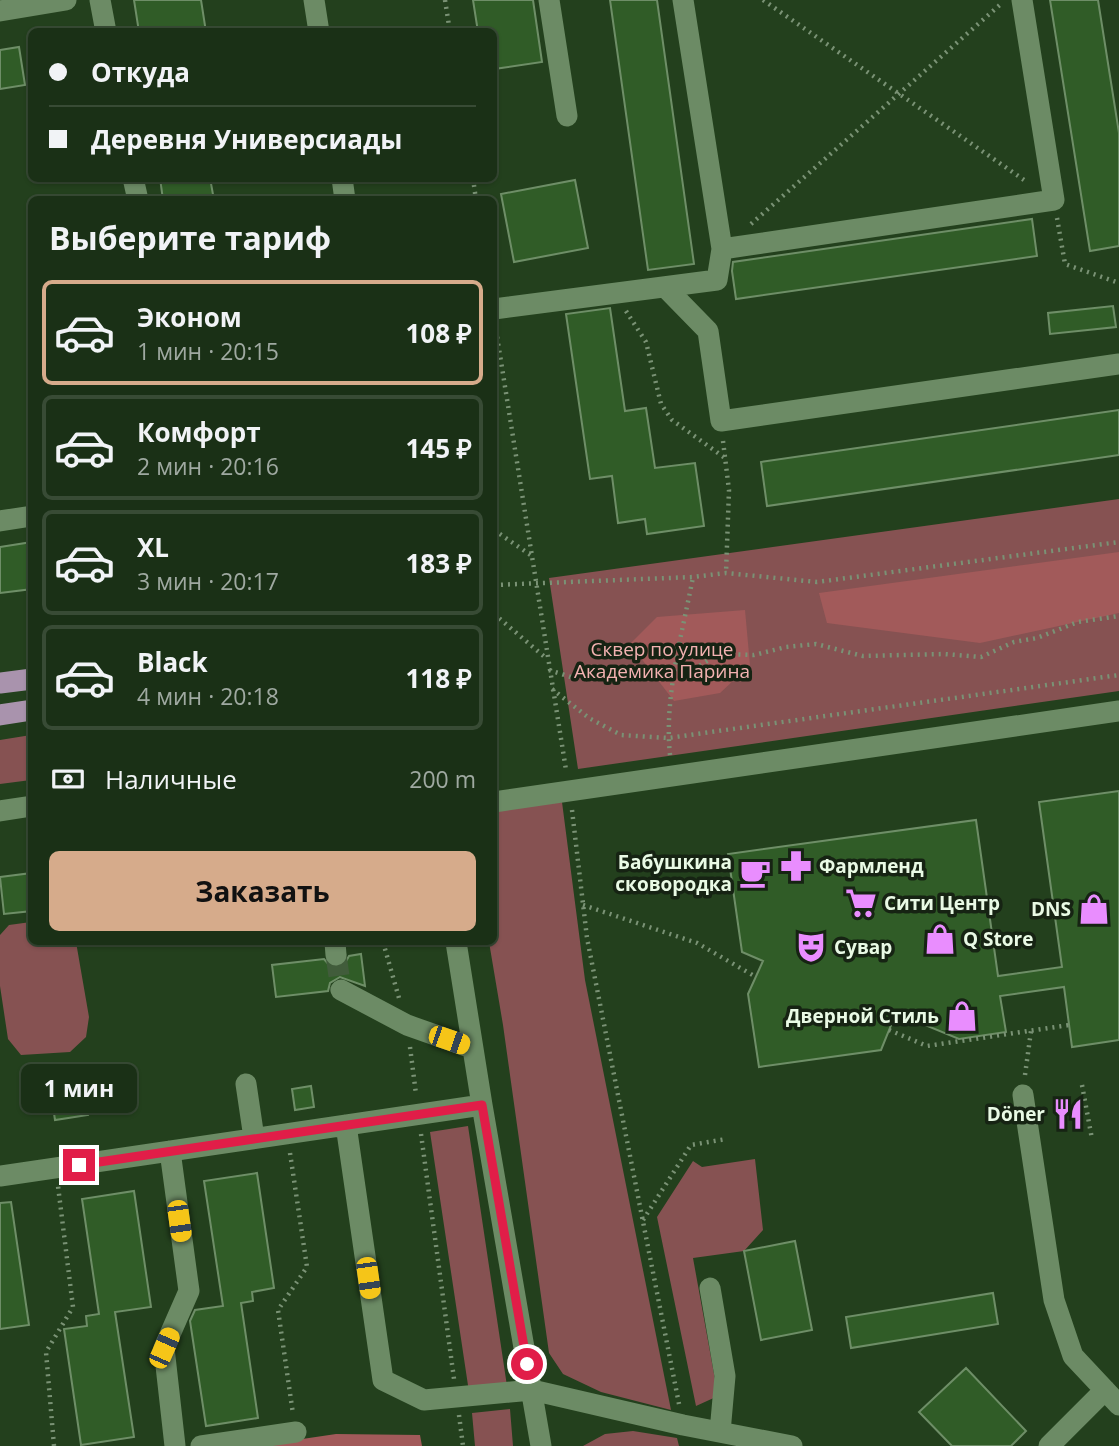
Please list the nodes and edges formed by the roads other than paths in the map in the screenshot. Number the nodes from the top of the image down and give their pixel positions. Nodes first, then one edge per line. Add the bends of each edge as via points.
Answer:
1 (66, 0) edge
2 (100, 0) edge
3 (314, 0) edge
4 (549, 0) edge
5 (683, 0) edge
6 (1022, 0) edge
7 (0, 11) edge
8 (105, 28) edge
9 (318, 28) edge
10 (567, 116) dead end
11 (722, 249) junction
12 (665, 287) junction
13 (497, 318) edge
14 (1119, 364) edge
15 (28, 517) edge
16 (0, 521) edge
17 (28, 680) edge
18 (0, 684) edge
19 (28, 711) edge
20 (1119, 711) edge
21 (0, 715) edge
22 (497, 802) edge
23 (28, 807) edge
24 (0, 811) edge
25 (456, 945) edge
26 (341, 990) dead end
27 (472, 1048) junction
28 (246, 1084) dead end
29 (1023, 1095) road end
30 (482, 1105) junction
31 (346, 1125) junction
32 (254, 1139) junction
33 (170, 1151) junction
34 (0, 1176) edge
35 (710, 1288) dead end
36 (532, 1390) junction
37 (1112, 1397) edge
38 (296, 1432) road end
39 (720, 1432) junction
40 (175, 1446) edge
41 (201, 1446) edge
42 (541, 1446) edge
43 (793, 1446) edge
44 (1049, 1446) edge

1 - 7 street
2 - 8 street
3 - 9 street
4 - 10 street
5 - 11 street
6 - 11 street via 1054,200
11 - 12 street via 718,280
12 - 13 street
12 - 14 street via 708,331 721,421
15 - 16 street
17 - 18 main road
19 - 21 main road
20 - 22 street
23 - 24 street
25 - 27 street
26 - 27 street via 407,1025
27 - 30 street
28 - 32 street
29 - 37 street via 1054,1300 1073,1356
30 - 31 street
30 - 36 street
31 - 32 street
31 - 36 street via 383,1380 424,1400
32 - 33 street
33 - 34 street
33 - 40 street via 189,1291 164,1348
35 - 39 street via 725,1376
36 - 39 street
36 - 42 street
37 - 44 street
38 - 41 street
39 - 43 street

